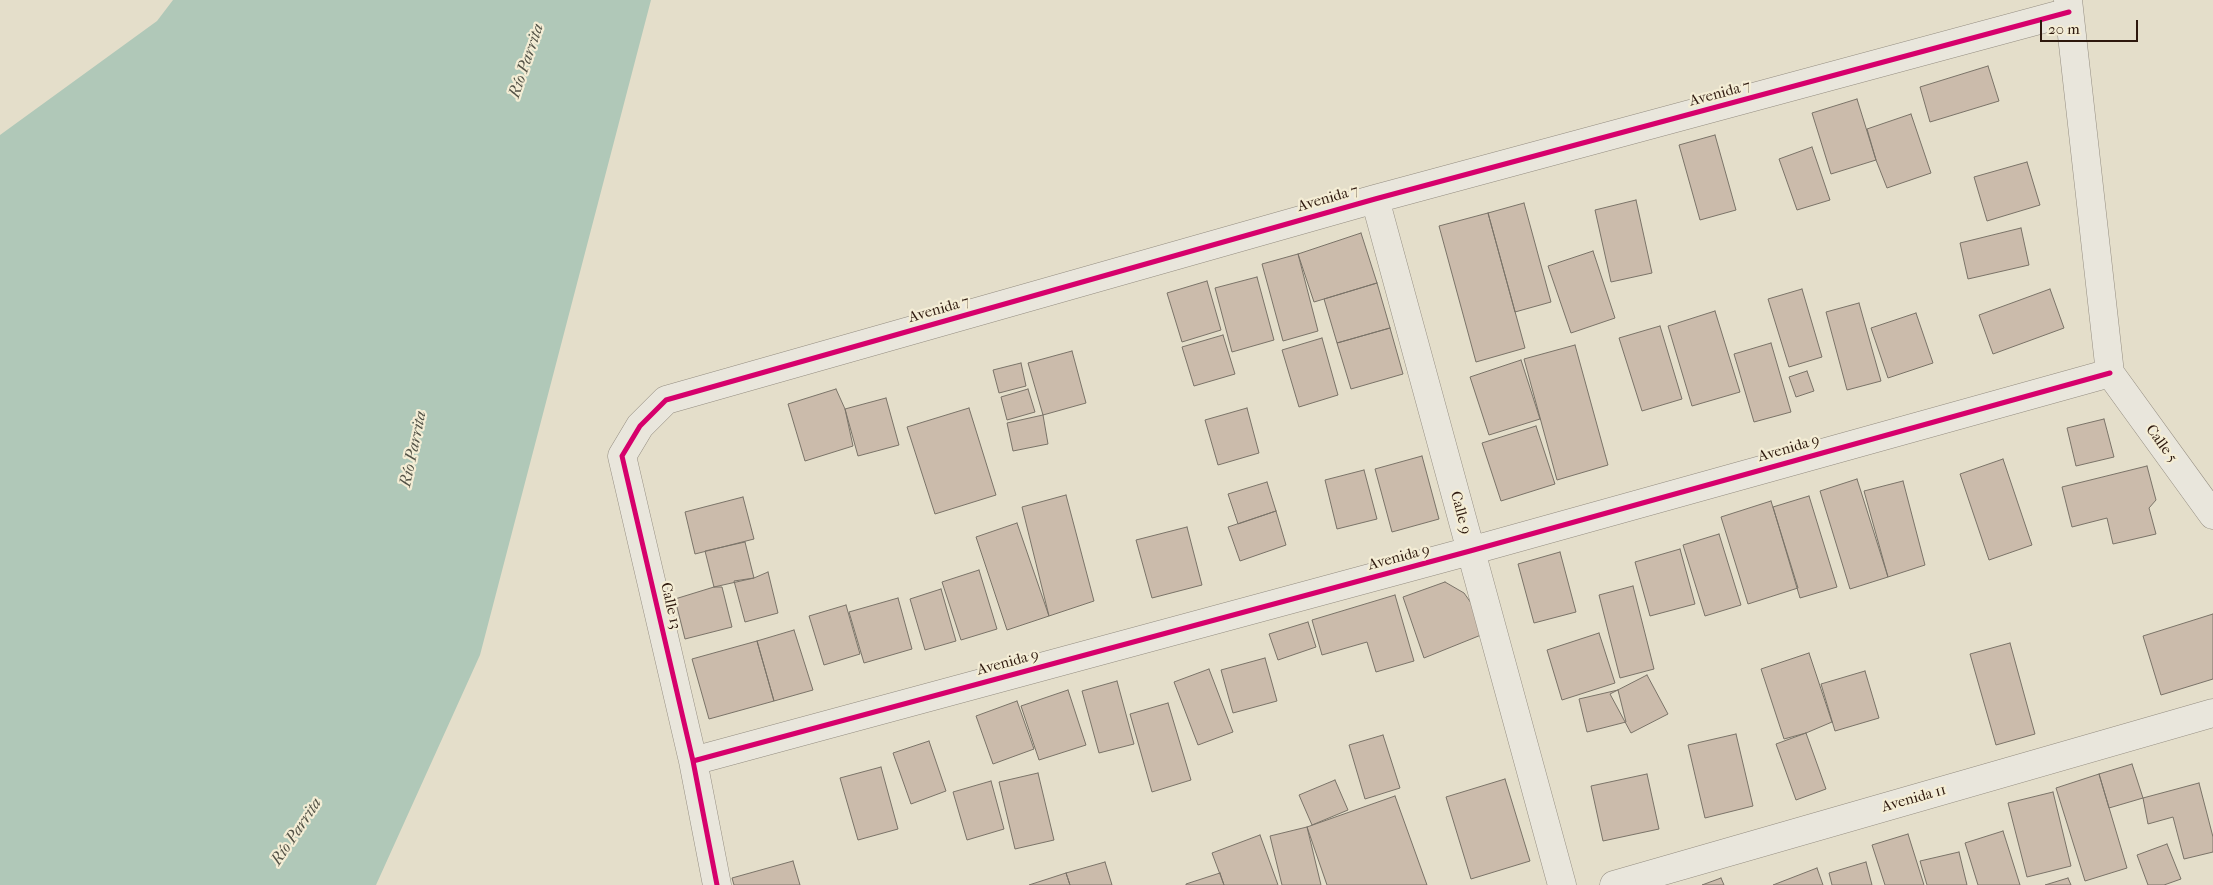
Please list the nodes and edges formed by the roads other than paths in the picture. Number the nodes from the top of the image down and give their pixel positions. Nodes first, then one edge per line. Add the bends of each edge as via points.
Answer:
1 (2069, 6) edge
2 (1375, 199) junction
3 (2110, 373) junction
4 (622, 456) joint
5 (2213, 515) edge
6 (1470, 551) junction
7 (2213, 713) edge
8 (693, 761) junction
9 (717, 885) edge
10 (1562, 885) edge
11 (1614, 885) edge

1 - 2 street, Avenida 7
1 - 3 street
2 - 4 street, Avenida 7 via 666,400 640,426
2 - 6 street, Calle 9
3 - 5 street, Calle 5
3 - 6 street, Avenida 9
4 - 8 street, Calle 13
6 - 8 street, Avenida 9
6 - 10 street, Calle 9
7 - 11 street, Avenida 11
8 - 9 street, Calle 13

